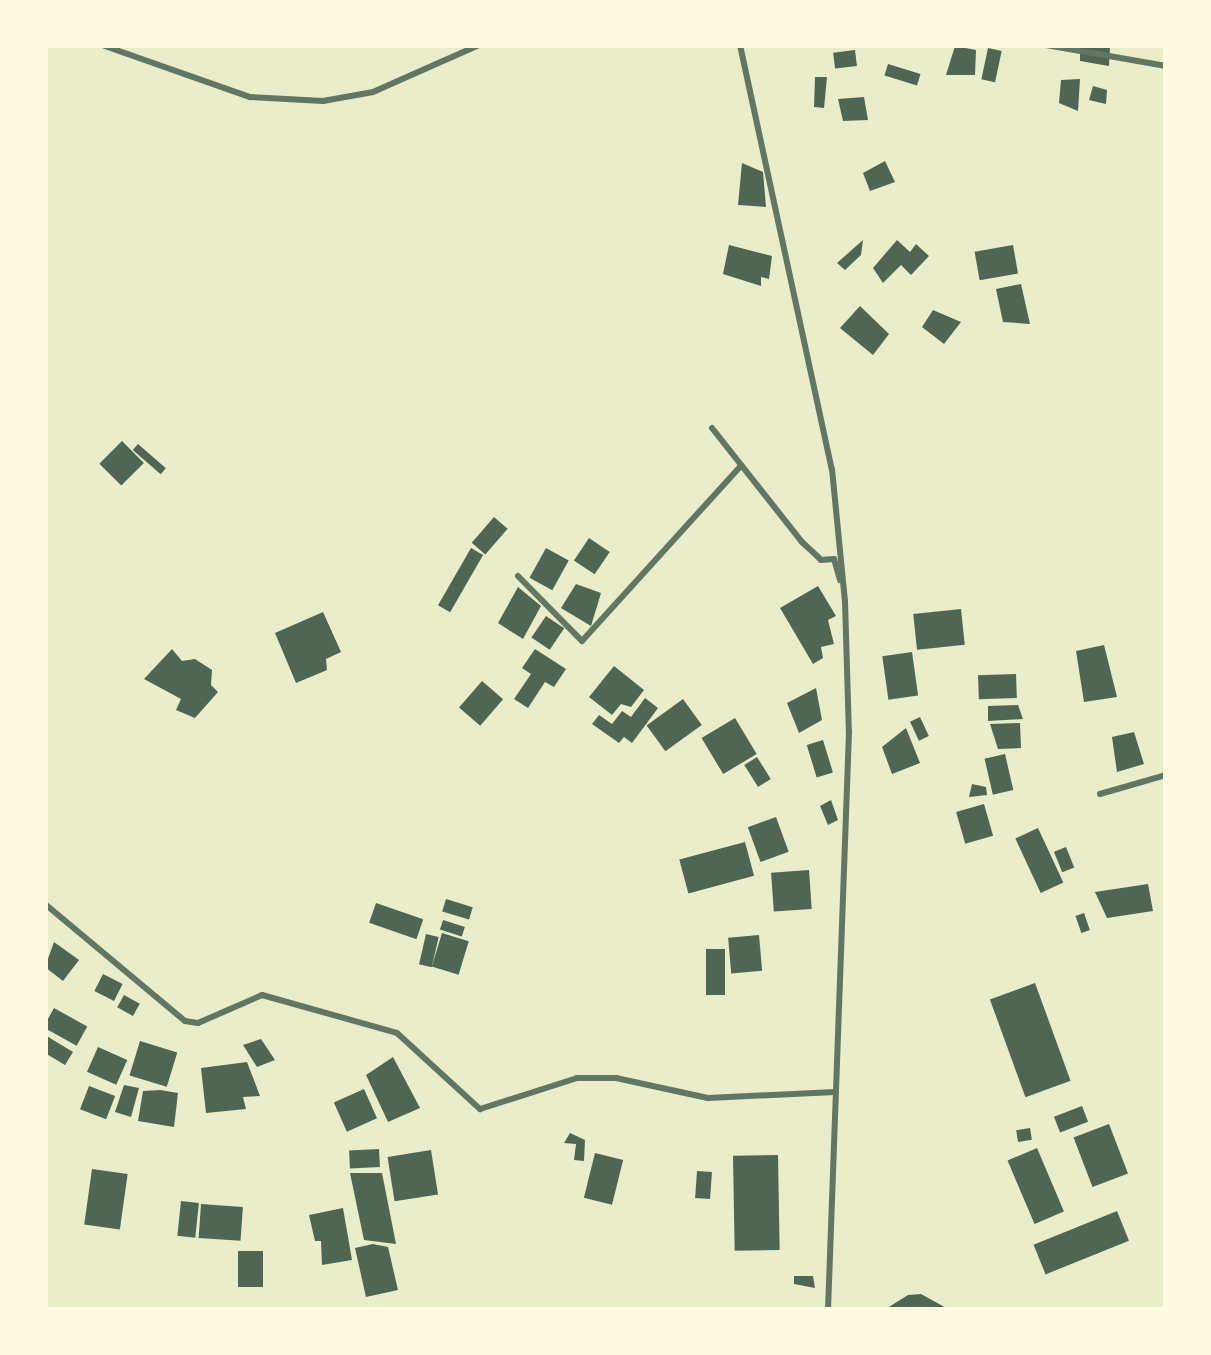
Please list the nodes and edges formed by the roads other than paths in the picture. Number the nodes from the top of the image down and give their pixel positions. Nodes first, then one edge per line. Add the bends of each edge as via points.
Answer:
1 (102, 45) edge
2 (479, 45) edge
3 (740, 45) edge
4 (1046, 45) edge
5 (1166, 66) edge
6 (712, 428) dead end
7 (740, 467) junction
8 (518, 576) dead end
9 (845, 600) junction
10 (1166, 775) edge
11 (1100, 794) dead end
12 (45, 904) edge
13 (835, 1092) junction
14 (828, 1310) edge

1 - 2 street via 250,97 323,100 373,92
3 - 9 street via 832,469
4 - 5 street
6 - 7 street
7 - 8 street via 582,640
7 - 9 street via 802,542 821,560 834,559
9 - 13 street via 849,732
10 - 11 street
12 - 13 street via 185,1021 198,1023 262,995 380,1028 397,1034 480,1109 577,1078 616,1078 708,1098
13 - 14 street

